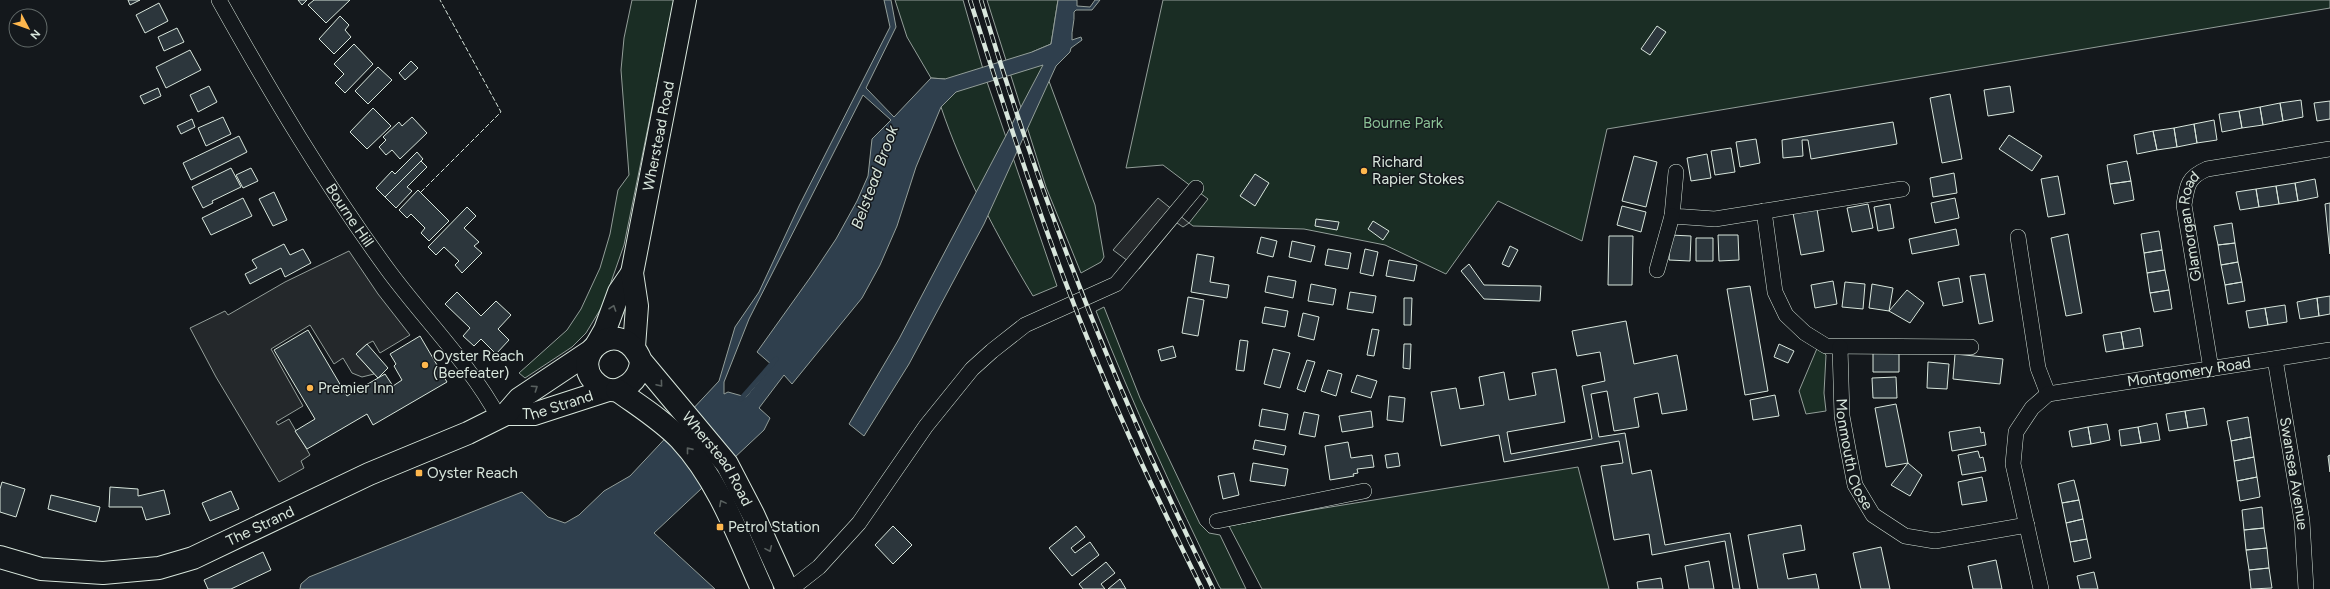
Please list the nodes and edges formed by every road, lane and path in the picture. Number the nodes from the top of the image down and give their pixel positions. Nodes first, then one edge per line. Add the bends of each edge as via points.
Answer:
1 (219, 0) edge
2 (685, 0) edge
3 (2330, 149) edge
4 (1676, 172) dead end
5 (1196, 188) dead end
6 (1902, 188) dead end
7 (1764, 211) junction
8 (1672, 216) junction
9 (2018, 237) dead end
10 (1657, 270) dead end
11 (632, 273) junction
12 (1971, 346) dead end
13 (594, 347) junction
14 (1840, 347) junction
15 (2330, 350) edge
16 (638, 354) junction
17 (2275, 359) junction
18 (2211, 368) junction
19 (612, 390) junction
20 (2048, 394) junction
21 (502, 416) junction
22 (1364, 491) dead end
23 (1217, 521) dead end
24 (2027, 525) junction
25 (0, 557) edge
26 (762, 589) edge
27 (787, 589) edge
28 (791, 589) edge
29 (2041, 589) edge
30 (2306, 589) edge

1 - 21 street, Bourne Hill via 288,122 328,184 388,270
2 - 11 main road, Wherstead Road
3 - 18 street, Glamorgan Road via 2207,169 2196,174 2187,186 2184,205
4 - 8 street
5 - 28 street via 1116,284 1025,325 977,364 926,426 859,523 819,567
6 - 7 street
7 - 8 street via 1715,220
7 - 14 street via 1775,292 1786,315 1805,333 1826,346
8 - 10 street
9 - 20 street via 2038,368
13 -> 11 main road via 605,330 619,292
11 - 16 main road via 637,306
12 - 14 street
13 - 16 main road, Wherstead Road via 605,339 616,338 624,340
13 - 19 main road, Wherstead Road via 588,359 591,377 601,388
21 -> 13 main road, The Strand via 519,399
14 - 24 street, Monmouth Close via 1842,416 1855,485 1873,515 1904,536 1934,541
15 - 17 street, Montgomery Road
16 - 19 main road via 640,369 634,381
16 -> 27 main road, Wherstead Road via 727,464
17 - 18 street, Montgomery Road
17 - 30 street, Swansea Avenue via 2302,521
18 - 20 street, Montgomery Road
19 - 21 main road, The Strand via 534,414
26 -> 19 main road, Wherstead Road via 710,480 680,440 664,424
20 - 24 street via 2032,408 2016,432 2013,464
21 - 25 main road, The Strand via 369,474 192,558 159,568 104,573 41,569
22 - 23 street
24 - 29 street

